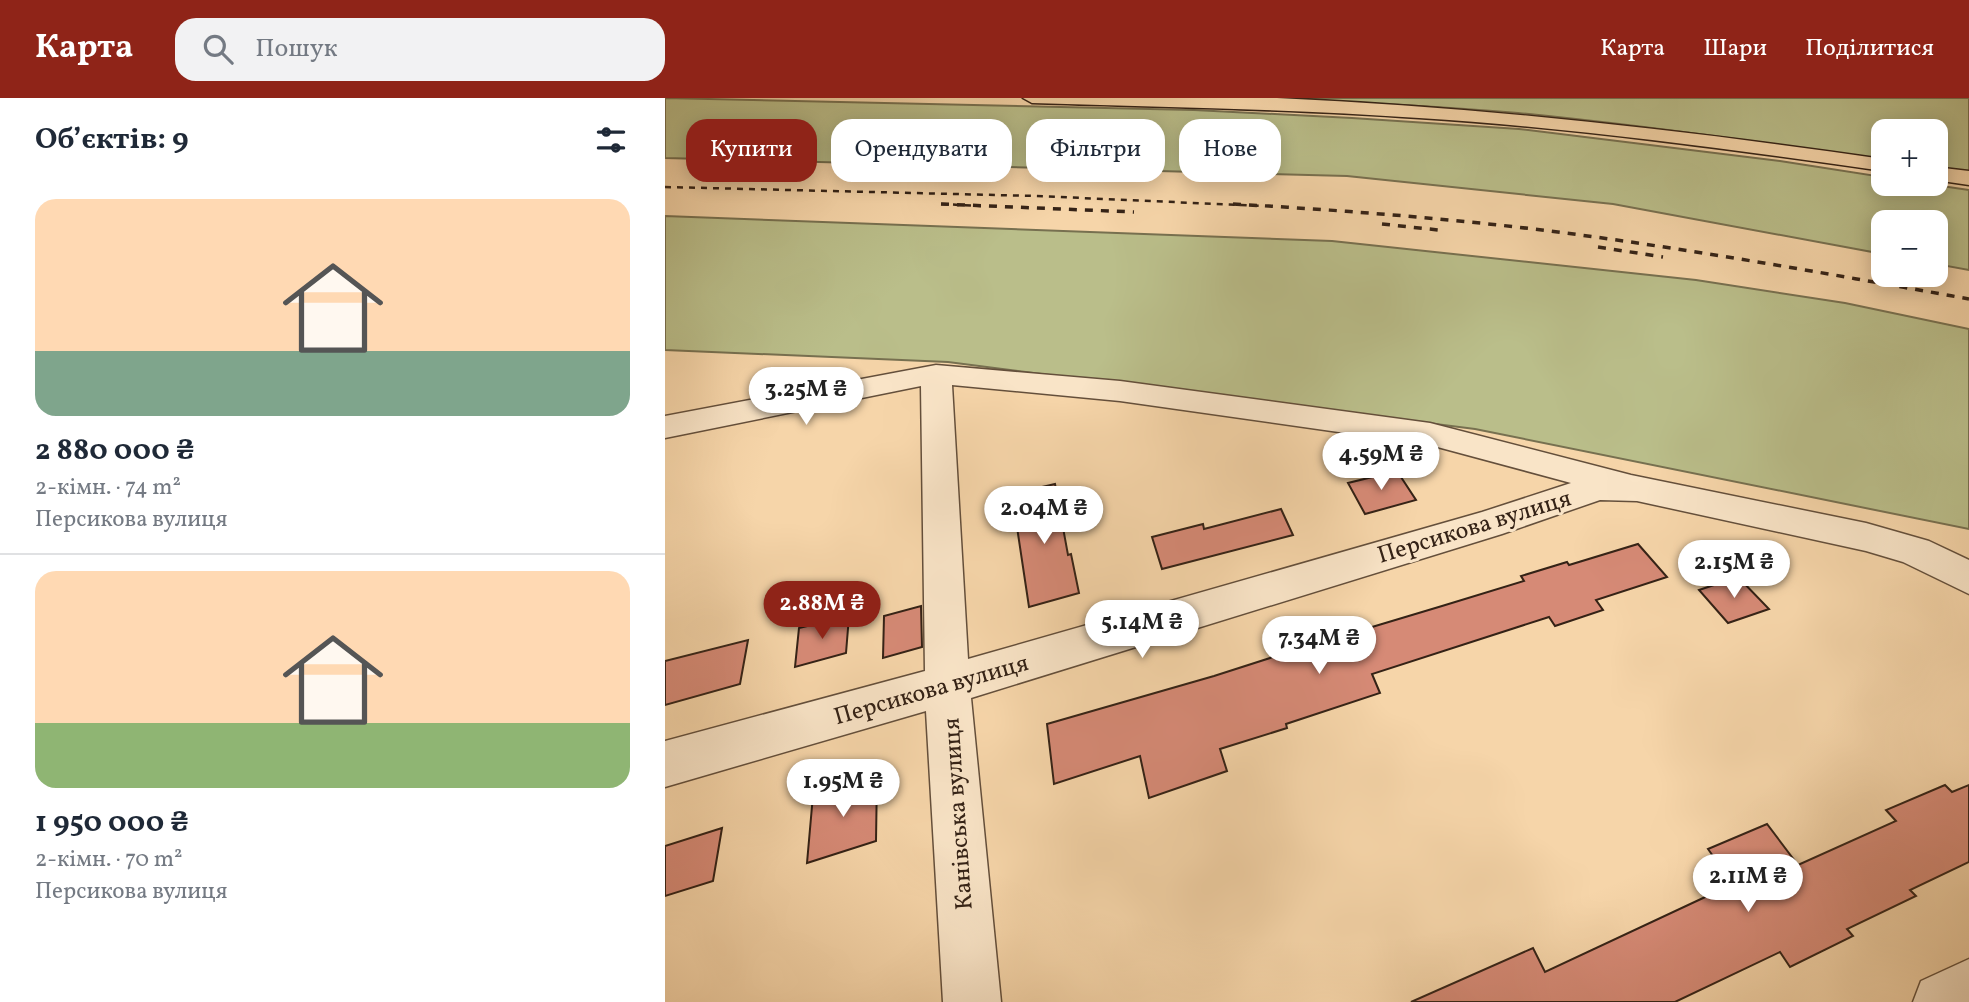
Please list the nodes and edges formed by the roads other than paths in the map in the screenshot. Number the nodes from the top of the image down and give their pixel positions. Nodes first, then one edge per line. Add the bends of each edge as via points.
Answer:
1 (1032, 98) edge
2 (1871, 163) edge
3 (1948, 175) edge
4 (1969, 178) edge
5 (936, 374) junction
6 (665, 427) edge
7 (1617, 488) junction
8 (1969, 578) edge
9 (947, 685) junction
10 (665, 764) edge
11 (1969, 988) edge
12 (972, 1002) edge
13 (1942, 1002) edge

1 - 2 main road via 1355,108 1519,120
3 - 4 main road
5 - 6 street
5 - 7 street via 1120,391 1430,434
5 - 9 street, Канівська вулиця
7 - 8 street via 1866,537 1915,551
7 - 9 street, Персикова вулиця
9 - 10 street, Персикова вулиця
9 - 12 street, Канівська вулиця
11 - 13 street

